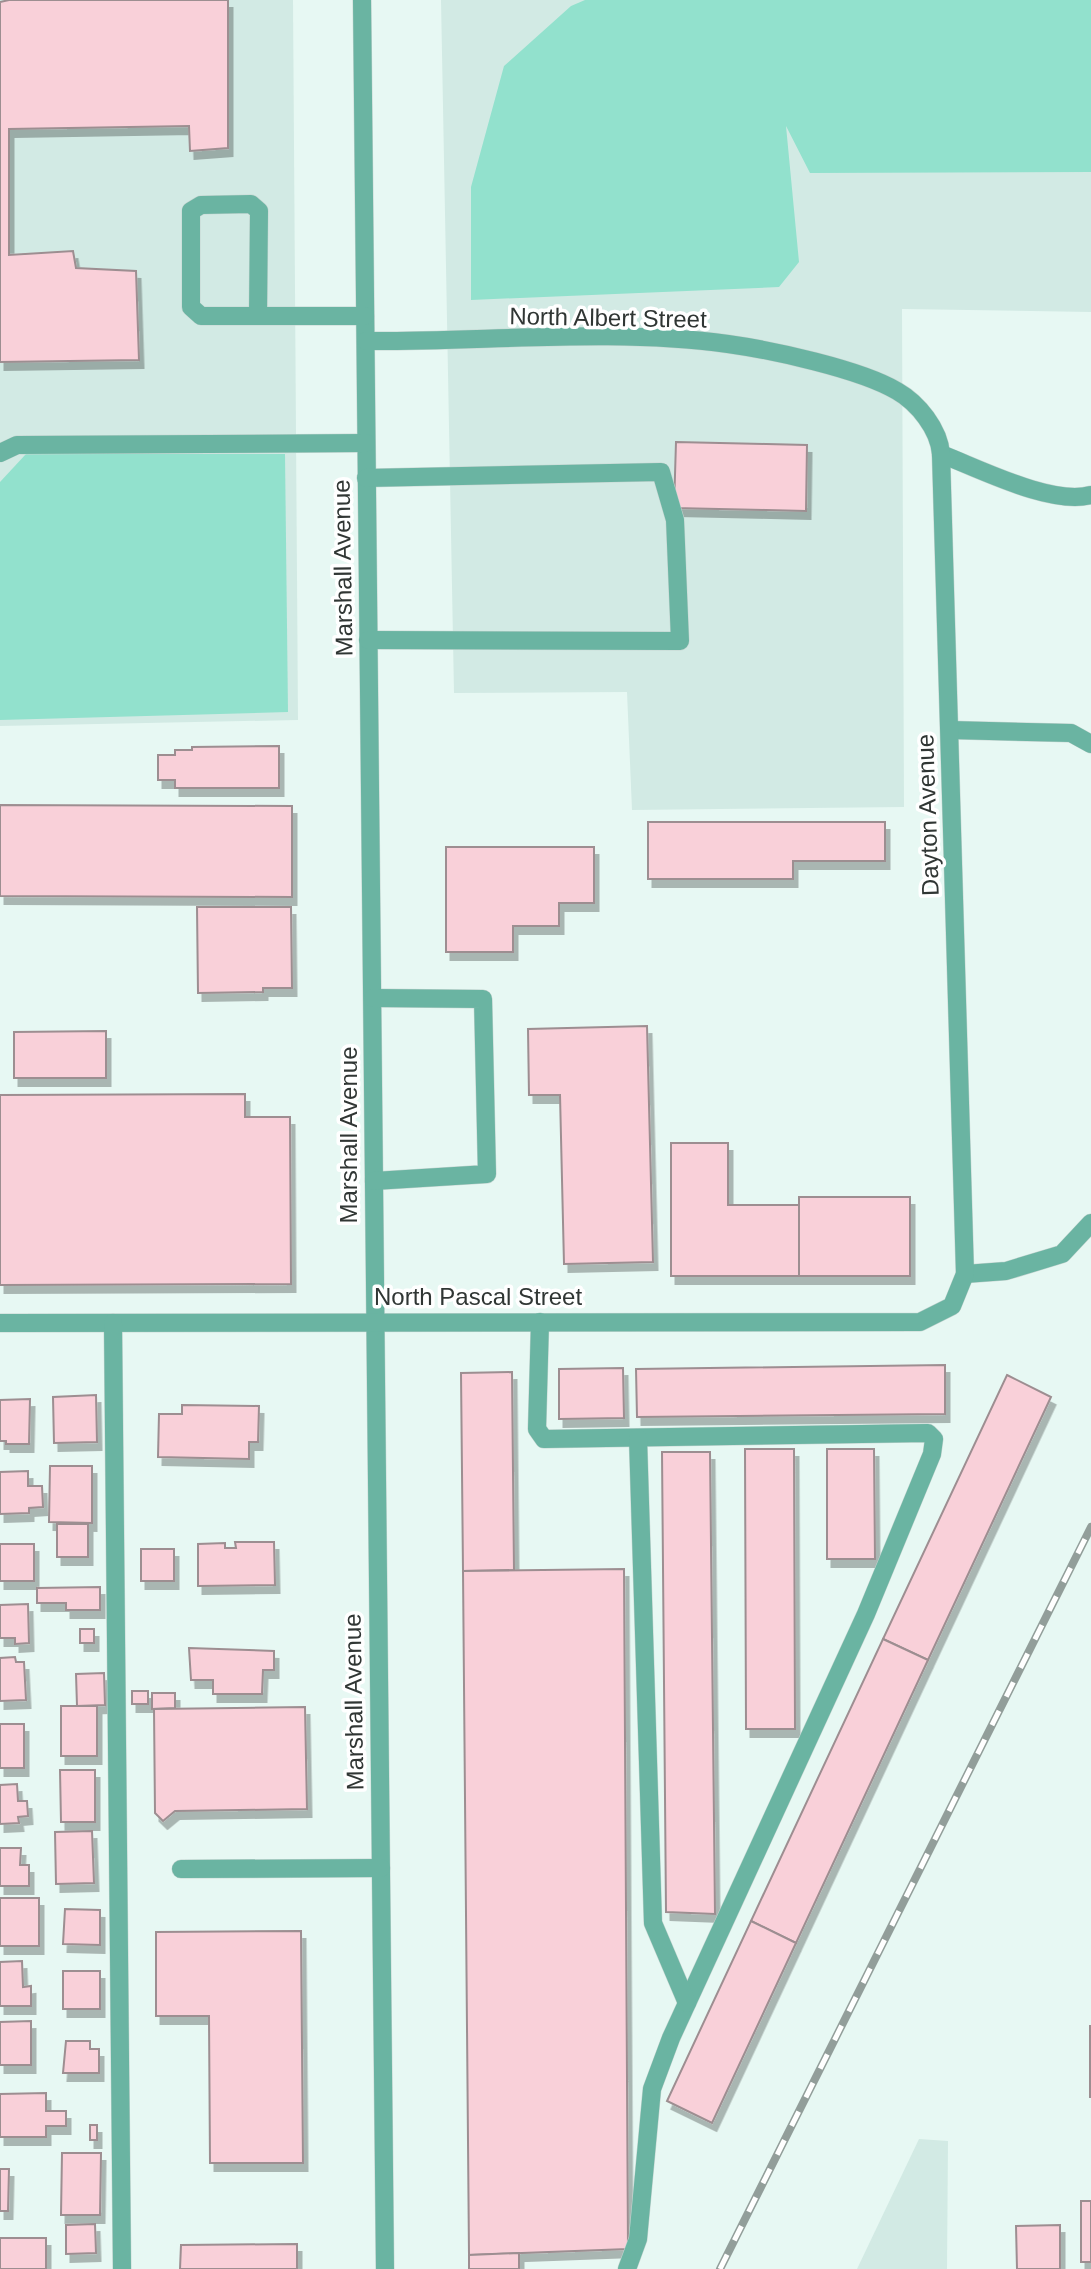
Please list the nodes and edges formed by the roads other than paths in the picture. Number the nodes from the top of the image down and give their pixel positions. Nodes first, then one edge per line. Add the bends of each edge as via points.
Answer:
1 (362, 0) edge
2 (258, 316) junction
3 (365, 316) junction
4 (366, 341) junction
5 (847, 371) joint
6 (366, 443) junction
7 (0, 453) edge
8 (941, 454) junction
9 (366, 478) junction
10 (1091, 495) edge
11 (368, 640) junction
12 (950, 730) junction
13 (1091, 744) edge
14 (373, 998) junction
15 (374, 1181) junction
16 (1091, 1223) edge
17 (965, 1274) junction
18 (952, 1306) joint
19 (375, 1321) junction
20 (540, 1322) junction
21 (0, 1323) edge
22 (114, 1323) junction
23 (638, 1438) junction
24 (381, 1868) junction
25 (181, 1869) dead end
26 (687, 2003) junction
27 (122, 2269) edge
28 (385, 2269) edge
29 (627, 2269) edge

1 - 3 street, Marshall Avenue
2 - 2 street via 201,316 191,307 191,211 201,205 251,204 259,211
2 - 3 street
3 - 4 street, Marshall Avenue
4 - 5 street, North Albert Street via 681,340 729,345
4 - 6 street, Marshall Avenue
5 - 8 street, Dayton Avenue via 898,391 930,422
6 - 7 street via 17,445
6 - 9 street, Marshall Avenue
8 - 10 street via 1038,490 1076,499
8 - 12 street, Dayton Avenue
9 - 11 street, Marshall Avenue
9 - 11 street via 661,472 675,520 680,641
11 - 14 street, Marshall Avenue
12 - 13 street via 1071,733
12 - 17 street, Dayton Avenue
14 - 15 street, Marshall Avenue
14 - 15 street via 483,999 487,1174
15 - 19 street, Marshall Avenue
16 - 17 street via 1062,1254 1006,1270
17 - 18 street, Dayton Avenue
18 - 20 street, North Pascal Street via 920,1322
19 - 20 street, North Pascal Street
19 - 22 street, North Pascal Street
19 - 24 street, Marshall Avenue
20 - 23 street via 537,1429 544,1439
21 - 22 street, North Pascal Street
22 - 27 street
23 - 26 street via 653,1923
23 - 26 street via 928,1433 934,1439 932,1454 866,1614
24 - 25 street
24 - 28 street, Marshall Avenue
26 - 29 street via 652,2089 638,2239

